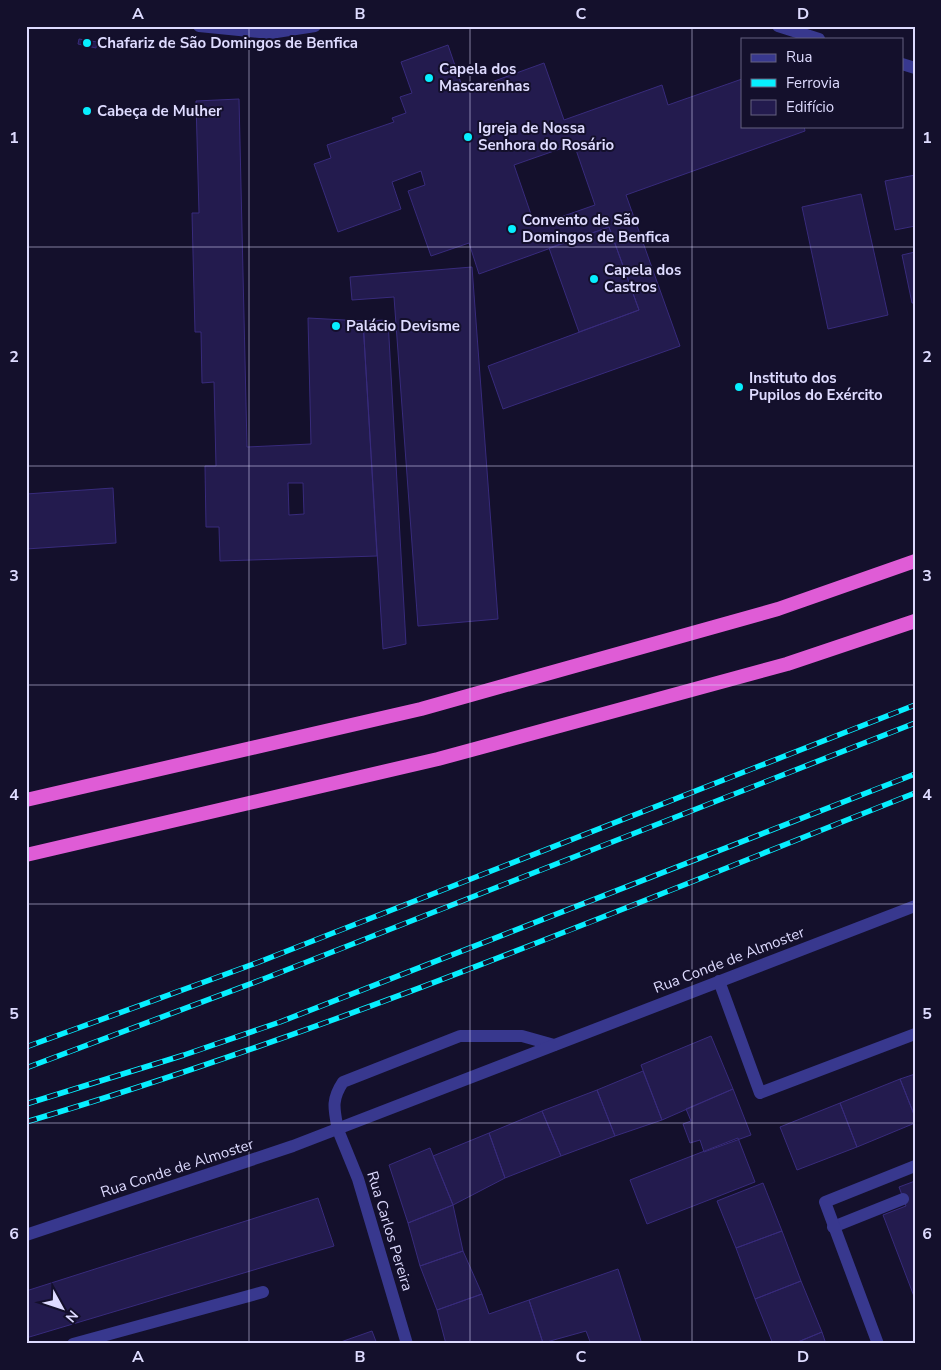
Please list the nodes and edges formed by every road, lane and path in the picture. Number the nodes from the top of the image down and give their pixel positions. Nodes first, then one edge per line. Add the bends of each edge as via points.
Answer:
1 (199, 26) edge
2 (315, 26) edge
3 (778, 26) edge
4 (816, 38) edge
5 (915, 560) edge
6 (915, 620) edge
7 (26, 800) edge
8 (26, 854) edge
9 (915, 906) edge
10 (719, 981) junction
11 (915, 1034) edge
12 (554, 1045) junction
13 (338, 1130) junction
14 (915, 1166) edge
15 (903, 1199) dead end
16 (833, 1227) junction
17 (26, 1236) edge
18 (263, 1292) dead end
19 (73, 1344) edge
20 (407, 1344) edge
21 (878, 1344) edge

1 - 2 street via 270,33
3 - 4 street
5 - 7 highway via 778,609 421,709
6 - 8 highway via 787,664 438,759
9 - 10 street, Rua Conde de Almoster
10 - 11 street via 760,1092
10 - 12 street, Rua Conde de Almoster
12 - 13 street, Rua Conde de Almoster
12 - 13 street via 522,1036 460,1036 343,1082 335,1095
13 - 17 street, Rua Conde de Almoster
13 - 20 street, Rua Carlos Pereira via 358,1179
14 - 16 street via 825,1202
15 - 16 street
16 - 21 street
18 - 19 street

